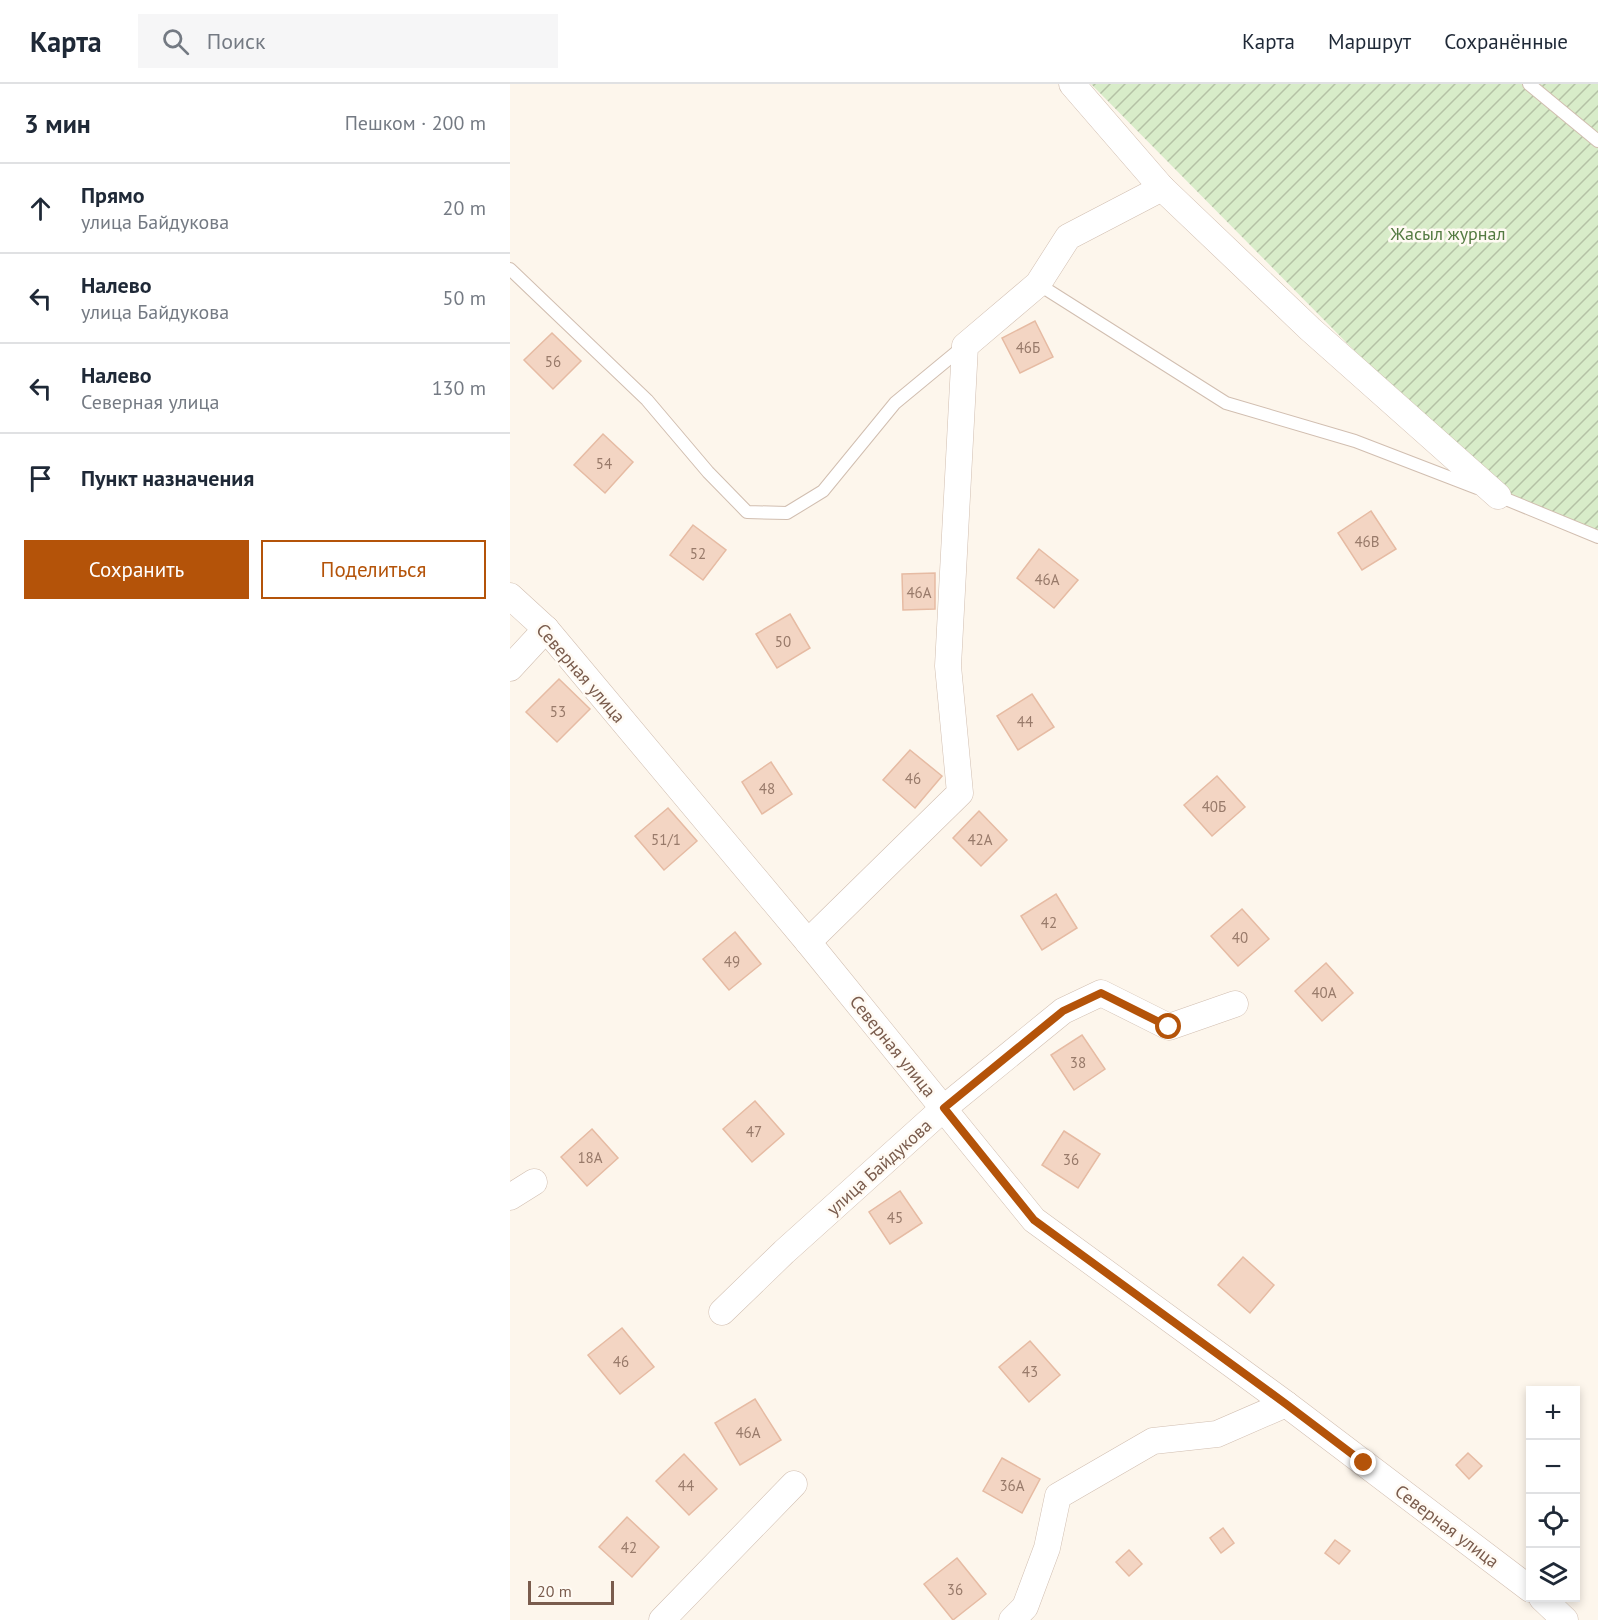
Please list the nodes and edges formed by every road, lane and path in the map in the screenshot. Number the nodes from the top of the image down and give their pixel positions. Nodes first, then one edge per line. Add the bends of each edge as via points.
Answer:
1 (1072, 84) edge
2 (1529, 84) edge
3 (1598, 141) edge
4 (1162, 188) junction
5 (510, 269) edge
6 (1038, 284) junction
7 (965, 346) junction
8 (1498, 496) junction
9 (1598, 537) edge
10 (510, 596) edge
11 (546, 629) junction
12 (510, 668) edge
13 (808, 942) junction
14 (1235, 1004) dead end
15 (944, 1108) junction
16 (534, 1182) dead end
17 (510, 1197) edge
18 (722, 1312) dead end
19 (1286, 1404) junction
20 (794, 1484) dead end
21 (1526, 1586) edge
22 (1546, 1602) edge
23 (662, 1620) edge
24 (1012, 1620) edge
25 (1565, 1620) edge

1 - 4 street
2 - 3 lane
4 - 6 street via 1068,237
4 - 8 street via 1310,329
5 - 7 lane via 646,400 747,512 787,513 823,491 895,403
6 - 7 street
6 - 8 lane via 1226,403 1355,441
7 - 13 street via 948,666 960,793
8 - 9 lane
10 - 11 street, Северная улица
11 - 12 street
11 - 13 street, Северная улица
13 - 15 street, Северная улица
14 - 15 street, улица Байдукова via 1169,1027 1101,993 1063,1011
15 - 18 street, улица Байдукова
15 - 19 street, Северная улица via 1034,1220
16 - 17 street
19 - 21 street, Северная улица
19 - 24 street via 1217,1434 1153,1441 1058,1496 1047,1548 1025,1607
20 - 23 street
22 - 25 street

